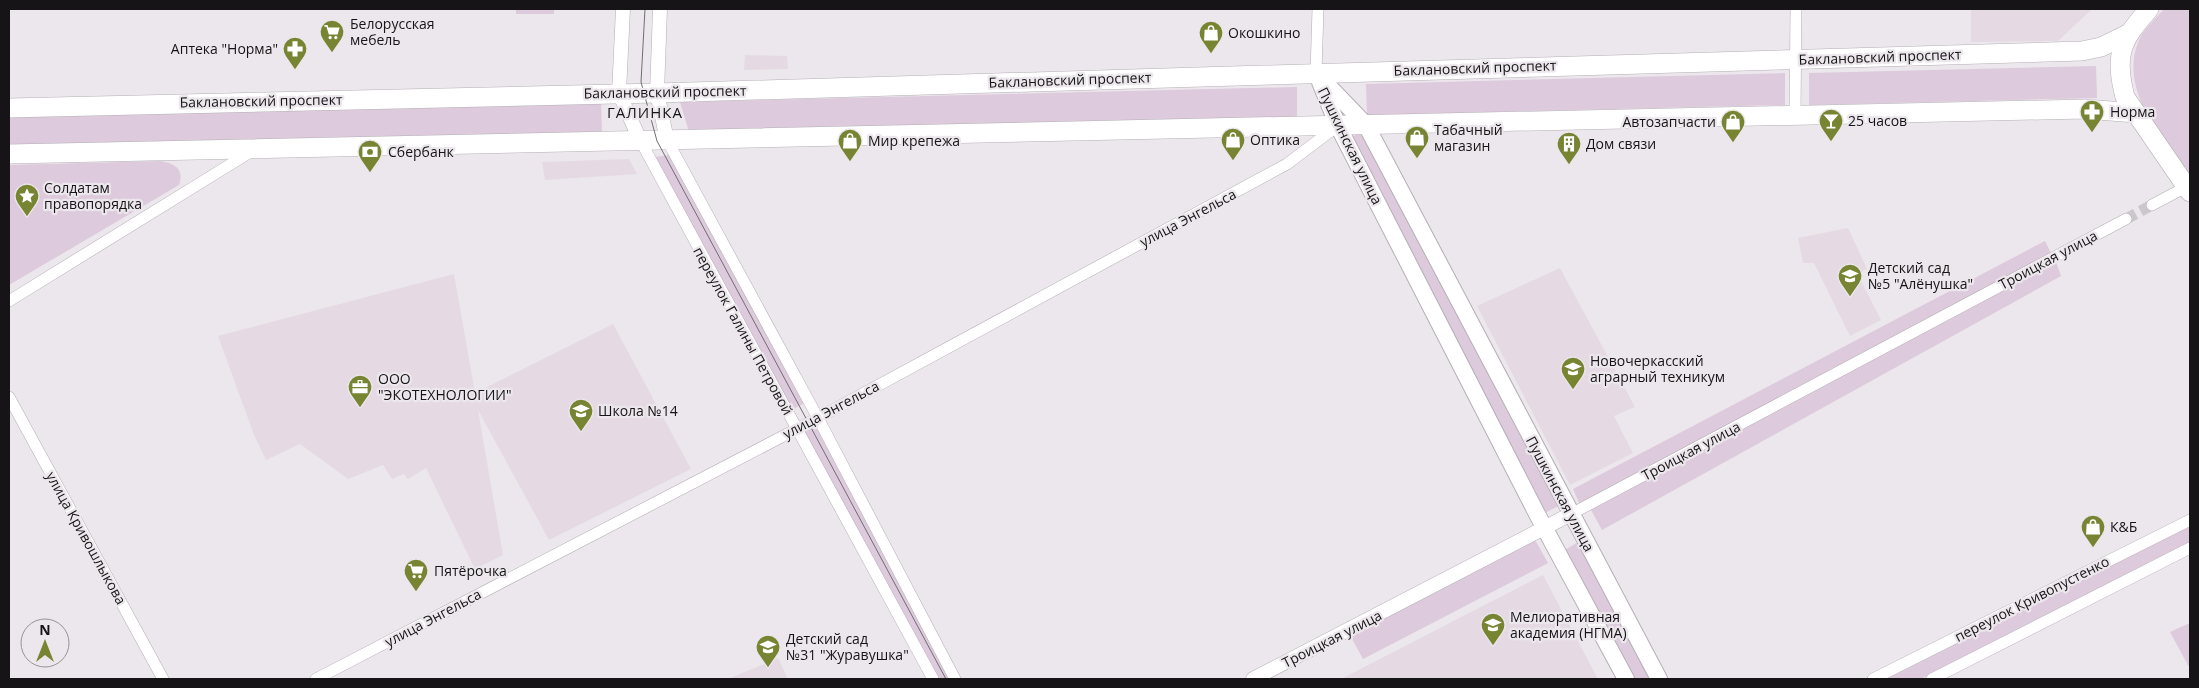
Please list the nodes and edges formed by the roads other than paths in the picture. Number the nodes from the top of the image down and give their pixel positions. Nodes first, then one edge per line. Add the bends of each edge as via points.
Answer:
1 (623, 9) edge
2 (660, 9) edge
3 (1318, 9) edge
4 (1796, 9) edge
5 (2149, 9) edge
6 (2128, 34) junction
7 (1794, 59) junction
8 (1316, 73) junction
9 (619, 93) junction
10 (657, 93) junction
11 (9, 108) edge
12 (2136, 113) junction
13 (1795, 115) junction
14 (1366, 125) junction
15 (1338, 126) junction
16 (640, 140) junction
17 (667, 140) junction
18 (255, 149) junction
19 (9, 154) edge
20 (2188, 189) edge
21 (2152, 205) tunnel mouth
22 (2126, 219) tunnel mouth
23 (9, 301) edge
24 (9, 397) edge
25 (818, 418) junction
26 (797, 429) junction
27 (1571, 514) junction
28 (2190, 520) edge
29 (1545, 529) junction
30 (2190, 548) edge
31 (163, 679) edge
32 (316, 679) edge
33 (933, 679) edge
34 (955, 679) edge
35 (1253, 679) edge
36 (1626, 679) edge
37 (1659, 679) edge
38 (1873, 679) edge
39 (1932, 679) edge

1 - 9 street
2 - 10 street
3 - 8 street
4 - 7 street
5 - 6 main road
6 - 7 main road, Баклановский проспект via 2101,47 2082,51
6 - 12 main road via 2121,52 2121,82 2125,97
7 - 8 main road, Баклановский проспект
7 - 13 street
8 - 10 main road, Баклановский проспект
8 - 14 main road, Пушкинская улица
8 - 15 main road, Пушкинская улица
9 - 10 main road, Баклановский проспект
9 - 11 main road, Баклановский проспект
9 - 16 street
10 - 17 street
12 - 13 main road via 2085,109
12 - 20 main road
13 - 14 main road
14 - 15 main road
14 - 27 main road, Пушкинская улица
15 - 17 main road
15 - 25 street, улица Энгельса via 1287,164
15 - 29 main road, Пушкинская улица
16 - 17 main road
16 - 18 main road
16 - 26 street, переулок Галины Петровой
17 - 25 street, переулок Галины Петровой
18 - 19 main road
18 - 23 street
20 - 21 street
22 - 27 street, Троицкая улица
24 - 31 street, улица Кривошлыкова
25 - 26 street, улица Энгельса
25 - 34 street, переулок Галины Петровой
26 - 32 street, улица Энгельса
26 - 33 street, переулок Галины Петровой
27 - 29 street, Троицкая улица
27 - 37 main road, Пушкинская улица
28 - 38 street, переулок Кривопустенко
29 - 35 street, Троицкая улица
29 - 36 main road, Пушкинская улица
30 - 39 street, переулок Кривопустенко

